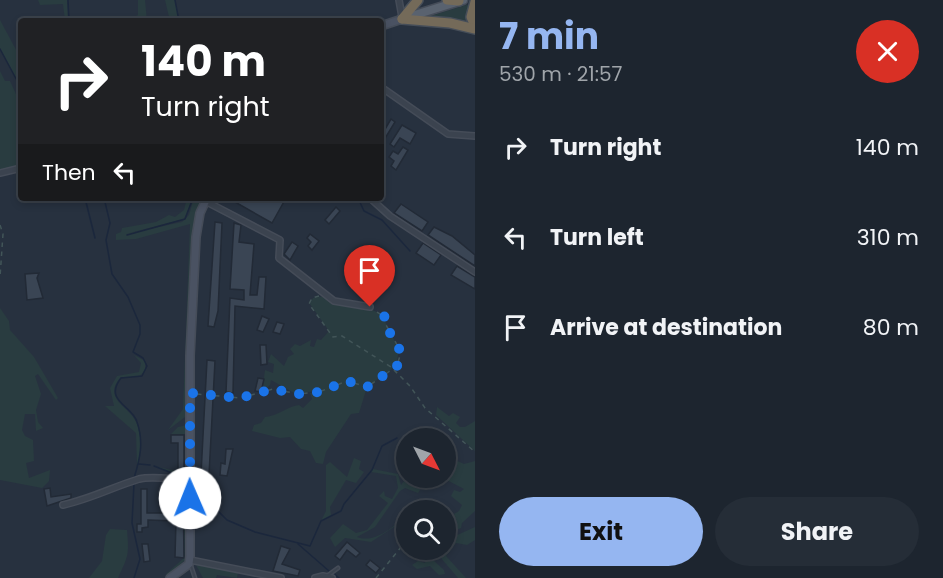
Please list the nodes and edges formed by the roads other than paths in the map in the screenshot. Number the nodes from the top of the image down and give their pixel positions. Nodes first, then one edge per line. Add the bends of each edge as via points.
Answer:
1 (399, 0) edge
2 (417, 0) edge
3 (447, 0) edge
4 (461, 1) edge
5 (475, 2) edge
6 (402, 19) junction
7 (384, 25) edge
8 (475, 27) edge
9 (384, 89) edge
10 (475, 136) edge
11 (18, 169) edge
12 (0, 173) edge
13 (206, 201) edge
14 (208, 201) edge
15 (373, 201) edge
16 (475, 272) edge
17 (370, 307) road end
18 (190, 475) junction
19 (63, 505) dead end
20 (189, 562) junction
21 (338, 568) dead end
22 (329, 577) edge
23 (170, 578) edge
24 (195, 578) edge
25 (281, 578) edge
26 (315, 578) edge

1 - 6 street
2 - 6 highway
3 - 4 highway
4 - 6 main road
5 - 8 highway via 471,17
6 - 7 main road
6 - 8 highway
9 - 10 street via 448,134
11 - 12 street
13 - 18 main road via 196,237
14 - 17 street via 280,240 279,258 325,295 337,302
15 - 16 street
18 - 19 street via 181,479 141,479
18 - 20 main road
20 - 23 main road
20 - 24 lane
20 - 25 street
21 - 22 lane
22 - 26 street

